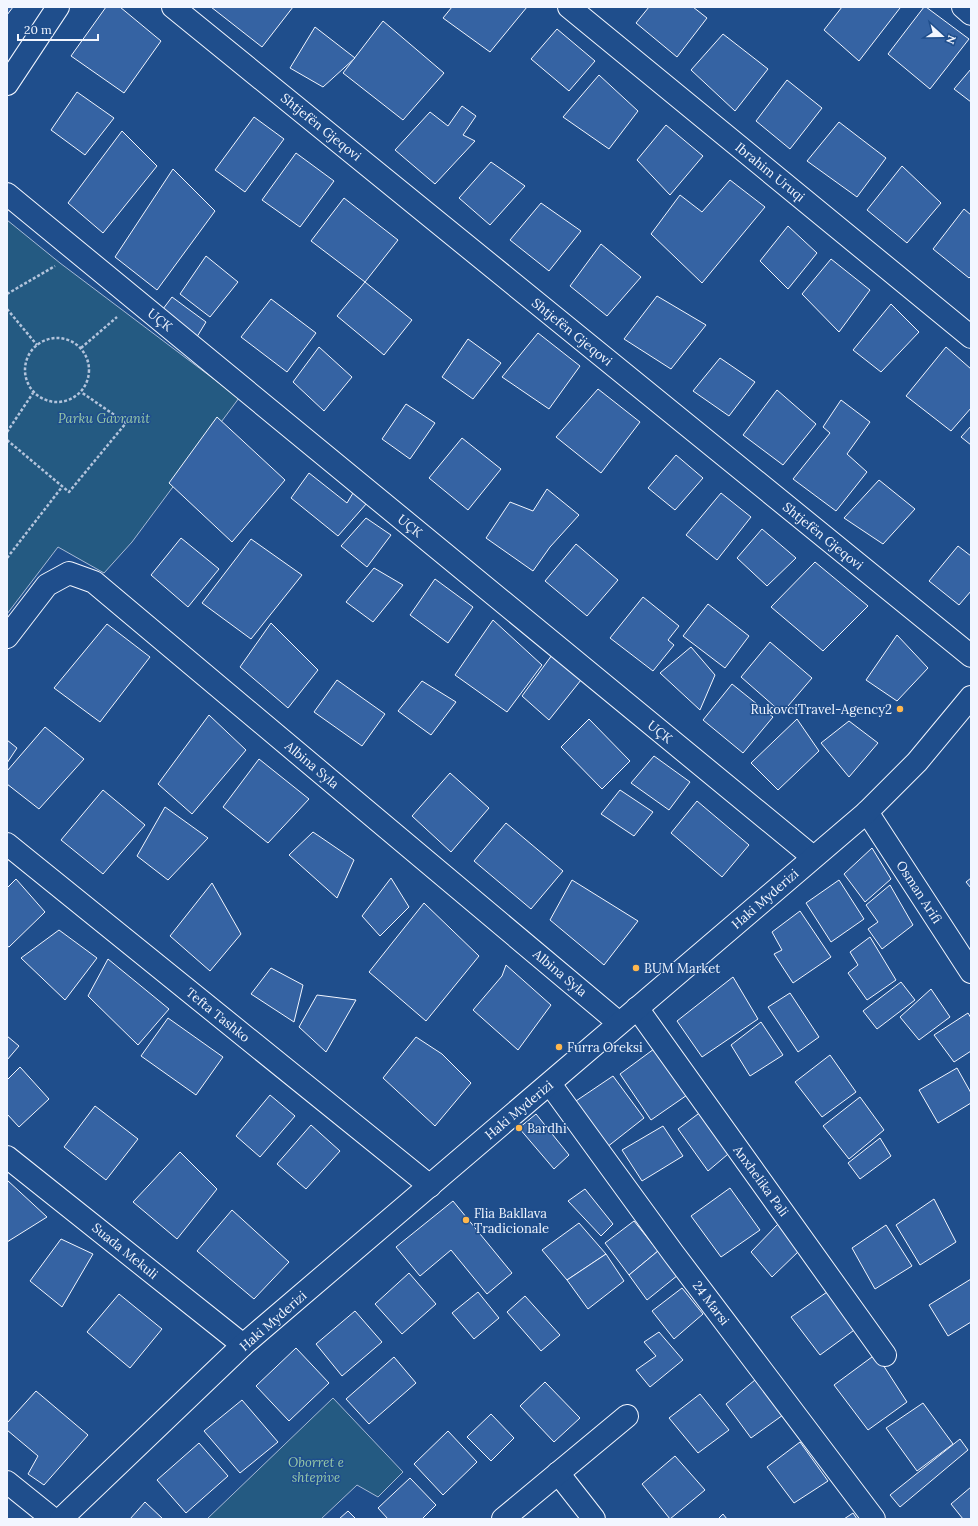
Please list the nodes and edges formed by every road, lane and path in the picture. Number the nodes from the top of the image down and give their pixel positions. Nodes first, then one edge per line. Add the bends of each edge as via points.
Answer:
1 (58, 7) edge
2 (173, 7) edge
3 (569, 7) edge
4 (963, 7) edge
5 (971, 14) edge
6 (7, 84) edge
7 (7, 194) edge
8 (60, 262) dead end
9 (7, 294) edge
10 (7, 309) edge
11 (119, 316) dead end
12 (971, 337) edge
13 (37, 345) junction
14 (80, 348) junction
15 (82, 392) junction
16 (33, 393) junction
17 (7, 432) edge
18 (7, 440) edge
19 (62, 487) junction
20 (7, 558) edge
21 (7, 637) edge
22 (971, 656) edge
23 (971, 697) edge
24 (867, 812) junction
25 (7, 844) edge
26 (813, 857) junction
27 (971, 972) edge
28 (637, 1008) junction
29 (619, 1023) junction
30 (550, 1084) junction
31 (7, 1157) edge
32 (430, 1186) junction
33 (243, 1346) junction
34 (885, 1355) dead end
35 (627, 1416) dead end
36 (558, 1473) junction
37 (7, 1482) edge
38 (53, 1519) edge
39 (61, 1519) edge
40 (503, 1519) edge
41 (594, 1519) edge
42 (874, 1519) edge

1 - 6 street
2 - 22 street, Shtjefën Gjeqovi
3 - 12 street, Ibrahim Uruqi
4 - 5 street
7 - 26 street, UÇK
8 - 9 path
10 - 13 path
11 - 14 path
13 - 14 path via 45,340 64,338
13 - 16 path via 27,357 24,373
14 - 15 path via 89,365 88,379
15 - 16 path via 63,403 47,401
15 - 19 path via 126,423 70,492
16 - 17 path
18 - 19 path
19 - 20 path
21 - 29 street, Albina Syla via 47,585 69,573 94,582
23 - 24 street, Haki Myderizi via 917,762
24 - 26 street, Haki Myderizi
24 - 27 street, Osman Arifi
25 - 32 street, Tefta Tashko
26 - 28 street, Haki Myderizi
28 - 29 street, Haki Myderizi
28 - 34 street, Anxhelika Pali
29 - 30 street, Haki Myderizi
30 - 32 street, Haki Myderizi
30 - 42 street, 24 Marsi via 673,1253
31 - 33 street, Suada Mekuli
32 - 33 street, Haki Myderizi
33 - 39 street, Haki Myderizi
35 - 36 street
36 - 40 street
36 - 41 street
37 - 38 street

